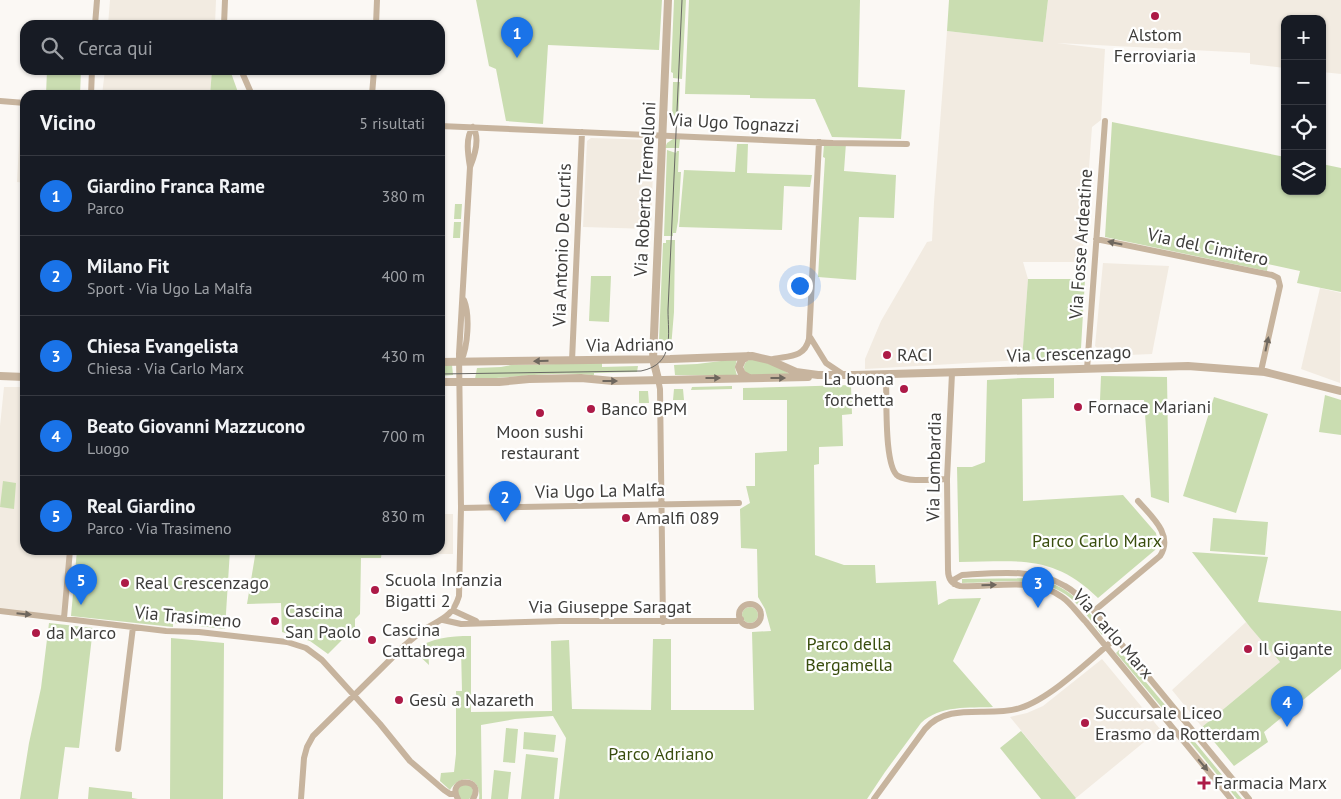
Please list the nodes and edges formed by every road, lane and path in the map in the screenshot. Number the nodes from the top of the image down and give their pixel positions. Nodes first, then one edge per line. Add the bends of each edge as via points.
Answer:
1 (97, 0) edge
2 (225, 0) edge
3 (377, 0) edge
4 (668, 0) edge
5 (95, 20) edge
6 (224, 20) edge
7 (376, 20) edge
8 (92, 75) edge
9 (243, 75) edge
10 (374, 75) edge
11 (91, 90) edge
12 (250, 90) edge
13 (372, 90) edge
14 (0, 101) edge
15 (20, 103) edge
16 (1105, 121) dead end
17 (445, 126) edge
18 (473, 127) junction
19 (582, 132) junction
20 (662, 135) junction
21 (819, 142) junction
22 (907, 144) dead end
23 (1096, 239) junction
24 (810, 336) junction
25 (748, 356) junction
26 (653, 359) junction
27 (572, 360) junction
28 (769, 360) junction
29 (445, 362) edge
30 (460, 362) junction
31 (1087, 369) junction
32 (1261, 371) junction
33 (952, 373) junction
34 (818, 375) junction
35 (844, 375) junction
36 (0, 376) edge
37 (20, 377) edge
38 (752, 378) junction
39 (658, 379) junction
40 (445, 382) edge
41 (460, 382) junction
42 (886, 382) dead end
43 (1341, 391) edge
44 (947, 479) junction
45 (1138, 500) dead end
46 (739, 503) dead end
47 (661, 505) junction
48 (461, 508) junction
49 (70, 555) edge
50 (948, 562) junction
51 (948, 573) junction
52 (961, 576) junction
53 (954, 584) junction
54 (452, 610) junction
55 (0, 611) edge
56 (1094, 611) junction
57 (64, 618) junction
58 (740, 619) dead end
59 (443, 620) junction
60 (479, 622) junction
61 (663, 622) junction
62 (133, 627) junction
63 (1116, 638) junction
64 (1106, 646) junction
65 (354, 694) junction
66 (118, 748) dead end
67 (457, 797) edge
68 (301, 799) edge
69 (472, 799) edge
70 (874, 799) edge
71 (1231, 799) edge
72 (1249, 799) edge

1 - 5 street
2 - 6 street
3 - 7 street
4 - 20 street, Via Roberto Tremelloni
8 - 11 street
9 - 12 street
10 - 13 street
14 - 15 street
16 - 23 street, Via Fosse Ardeatine
17 - 18 street, Via Ugo Tognazzi
18 - 19 street, Via Ugo Tognazzi
18 - 30 street via 469,137 465,353
19 - 20 street, Via Ugo Tognazzi
19 - 27 street, Via Antonio De Curtis
20 - 21 street, Via Ugo Tognazzi
20 - 26 street, Via Roberto Tremelloni
21 - 22 street, Via Ugo Tognazzi
21 - 24 street
23 - 31 street, Via Fosse Ardeatine
32 -> 23 street, Via del Cimitero via 1280,286 1278,278
24 - 28 street via 806,348 798,355
24 - 35 street via 824,360
25 - 26 street, Via Adriano
25 - 28 street, Via Adriano
25 - 38 street via 740,363 740,369 744,376
26 - 27 street, Via Adriano
26 - 39 street, Via Roberto Tremelloni
27 -> 30 street, Via Adriano
28 - 34 street, Via Adriano via 792,371
29 - 30 street, Via Adriano
30 - 41 street
31 - 32 street, Via Crescenzago via 1183,366
31 - 33 street, Via Crescenzago
32 - 43 street, Via Crescenzago
33 - 35 street, Via Crescenzago
33 - 44 street, Via Lombardia
34 - 35 street, Via Adriano
38 -> 34 street, Via Adriano
36 - 37 street
39 -> 38 street, Via Adriano
41 -> 39 street, Via Adriano
39 - 47 street
40 - 41 street, Via Adriano
41 - 48 street
42 - 44 street via 888,451 892,470 907,479
44 - 50 street, Via Lombardia
45 - 56 street, Via Carlo Marx via 1163,531 1164,550
46 - 47 street, Via Ugo La Malfa
47 - 48 street, Via Ugo La Malfa
47 - 61 street
48 - 54 street via 460,588
49 - 57 street
50 - 51 street
50 - 52 street
51 - 52 street
51 - 53 street
52 - 53 street
52 - 56 street, Via Carlo Marx via 1022,574 1049,578 1073,591
53 -> 64 street, Via Carlo Marx via 1028,585 1046,589 1066,600
54 - 59 street
54 - 60 street, Via Giuseppe Saragat
55 -> 57 street, Via Trasimeno
56 - 63 street, Via Carlo Marx
57 - 62 street, Via Trasimeno
58 - 61 street, Via Giuseppe Saragat
59 - 60 street, Via Giuseppe Saragat via 456,624
59 - 65 street via 414,637
60 - 61 street, Via Giuseppe Saragat
62 - 65 street, Via Trasimeno via 294,643 322,660
62 - 66 street
63 - 64 street
63 - 72 street, Via Carlo Marx
64 - 70 street via 1047,694 1028,705 1014,710 938,718 925,729
64 -> 71 street, Via Carlo Marx
65 - 67 street, Via Trasimeno via 410,761
65 - 68 street via 309,742 303,761
67 - 69 street, Via Trasimeno via 458,785 468,782 475,789

